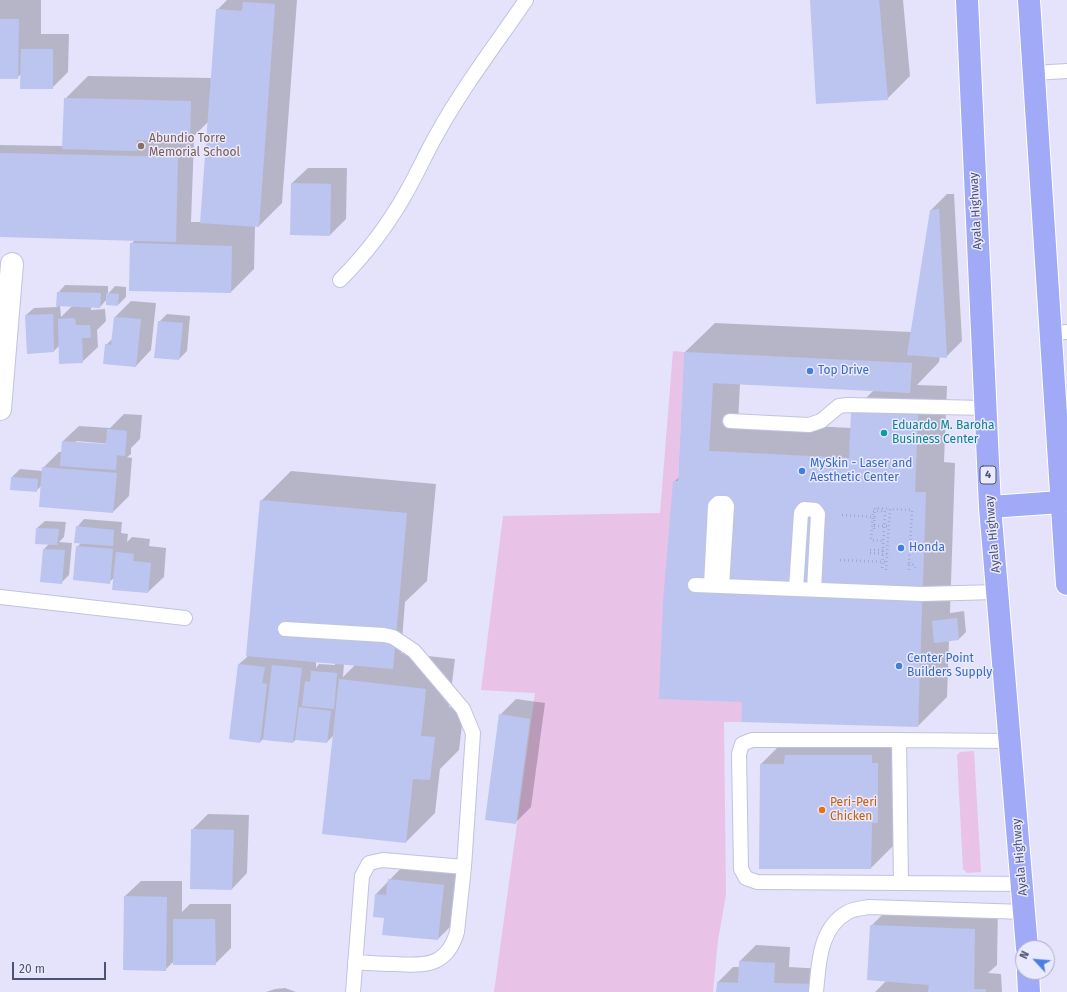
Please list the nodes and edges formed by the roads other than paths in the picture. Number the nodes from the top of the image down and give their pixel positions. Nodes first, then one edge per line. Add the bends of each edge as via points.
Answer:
1 (526, 0) edge
2 (967, 0) edge
3 (1029, 0) edge
4 (1067, 71) edge
5 (1035, 73) junction
6 (12, 264) dead end
7 (340, 280) dead end
8 (1058, 333) edge
9 (985, 408) junction
10 (0, 409) edge
11 (730, 421) dead end
12 (1061, 502) junction
13 (990, 507) junction
14 (1067, 584) edge
15 (695, 585) dead end
16 (796, 589) junction
17 (814, 589) junction
18 (997, 592) junction
19 (0, 598) edge
20 (185, 618) dead end
21 (285, 629) dead end
22 (899, 740) junction
23 (1010, 741) junction
24 (464, 866) junction
25 (901, 883) junction
26 (1022, 884) junction
27 (1025, 912) junction
28 (1027, 940) edge
29 (355, 962) junction
30 (1028, 980) edge
31 (353, 992) edge
32 (816, 992) edge
33 (1029, 992) edge

1 - 7 lane via 440,128 384,229 361,259
2 - 9 highway, Ayala Highway / 4
3 - 5 highway
4 - 5 lane
5 - 8 highway
6 - 10 street
8 - 12 highway
9 - 11 lane via 847,405 839,406 821,421 809,425
9 - 13 highway, Ayala Highway / 4
12 - 13 highway
12 - 14 highway
13 - 18 highway, Ayala Highway / 4
15 - 16 lane
16 - 17 lane
16 - 17 lane via 801,513 804,509 815,510 818,514
17 - 18 lane via 922,594
18 - 23 highway, Ayala Highway / 4
19 - 20 lane
21 - 24 lane via 393,637 414,651 463,709 473,733
22 - 23 lane
22 - 25 lane
22 - 25 lane via 747,741 739,748 739,761 741,869 746,878 757,882
23 - 26 highway, Ayala Highway / 4
24 - 29 lane via 457,932 443,956 422,965
24 - 29 lane via 383,860 369,863 362,876
25 - 26 lane
26 - 27 highway, Ayala Highway / 4
27 - 28 highway, Ayala Highway / 4
27 - 32 lane via 869,907 849,911 832,925 823,944
29 - 31 lane
30 - 33 highway

